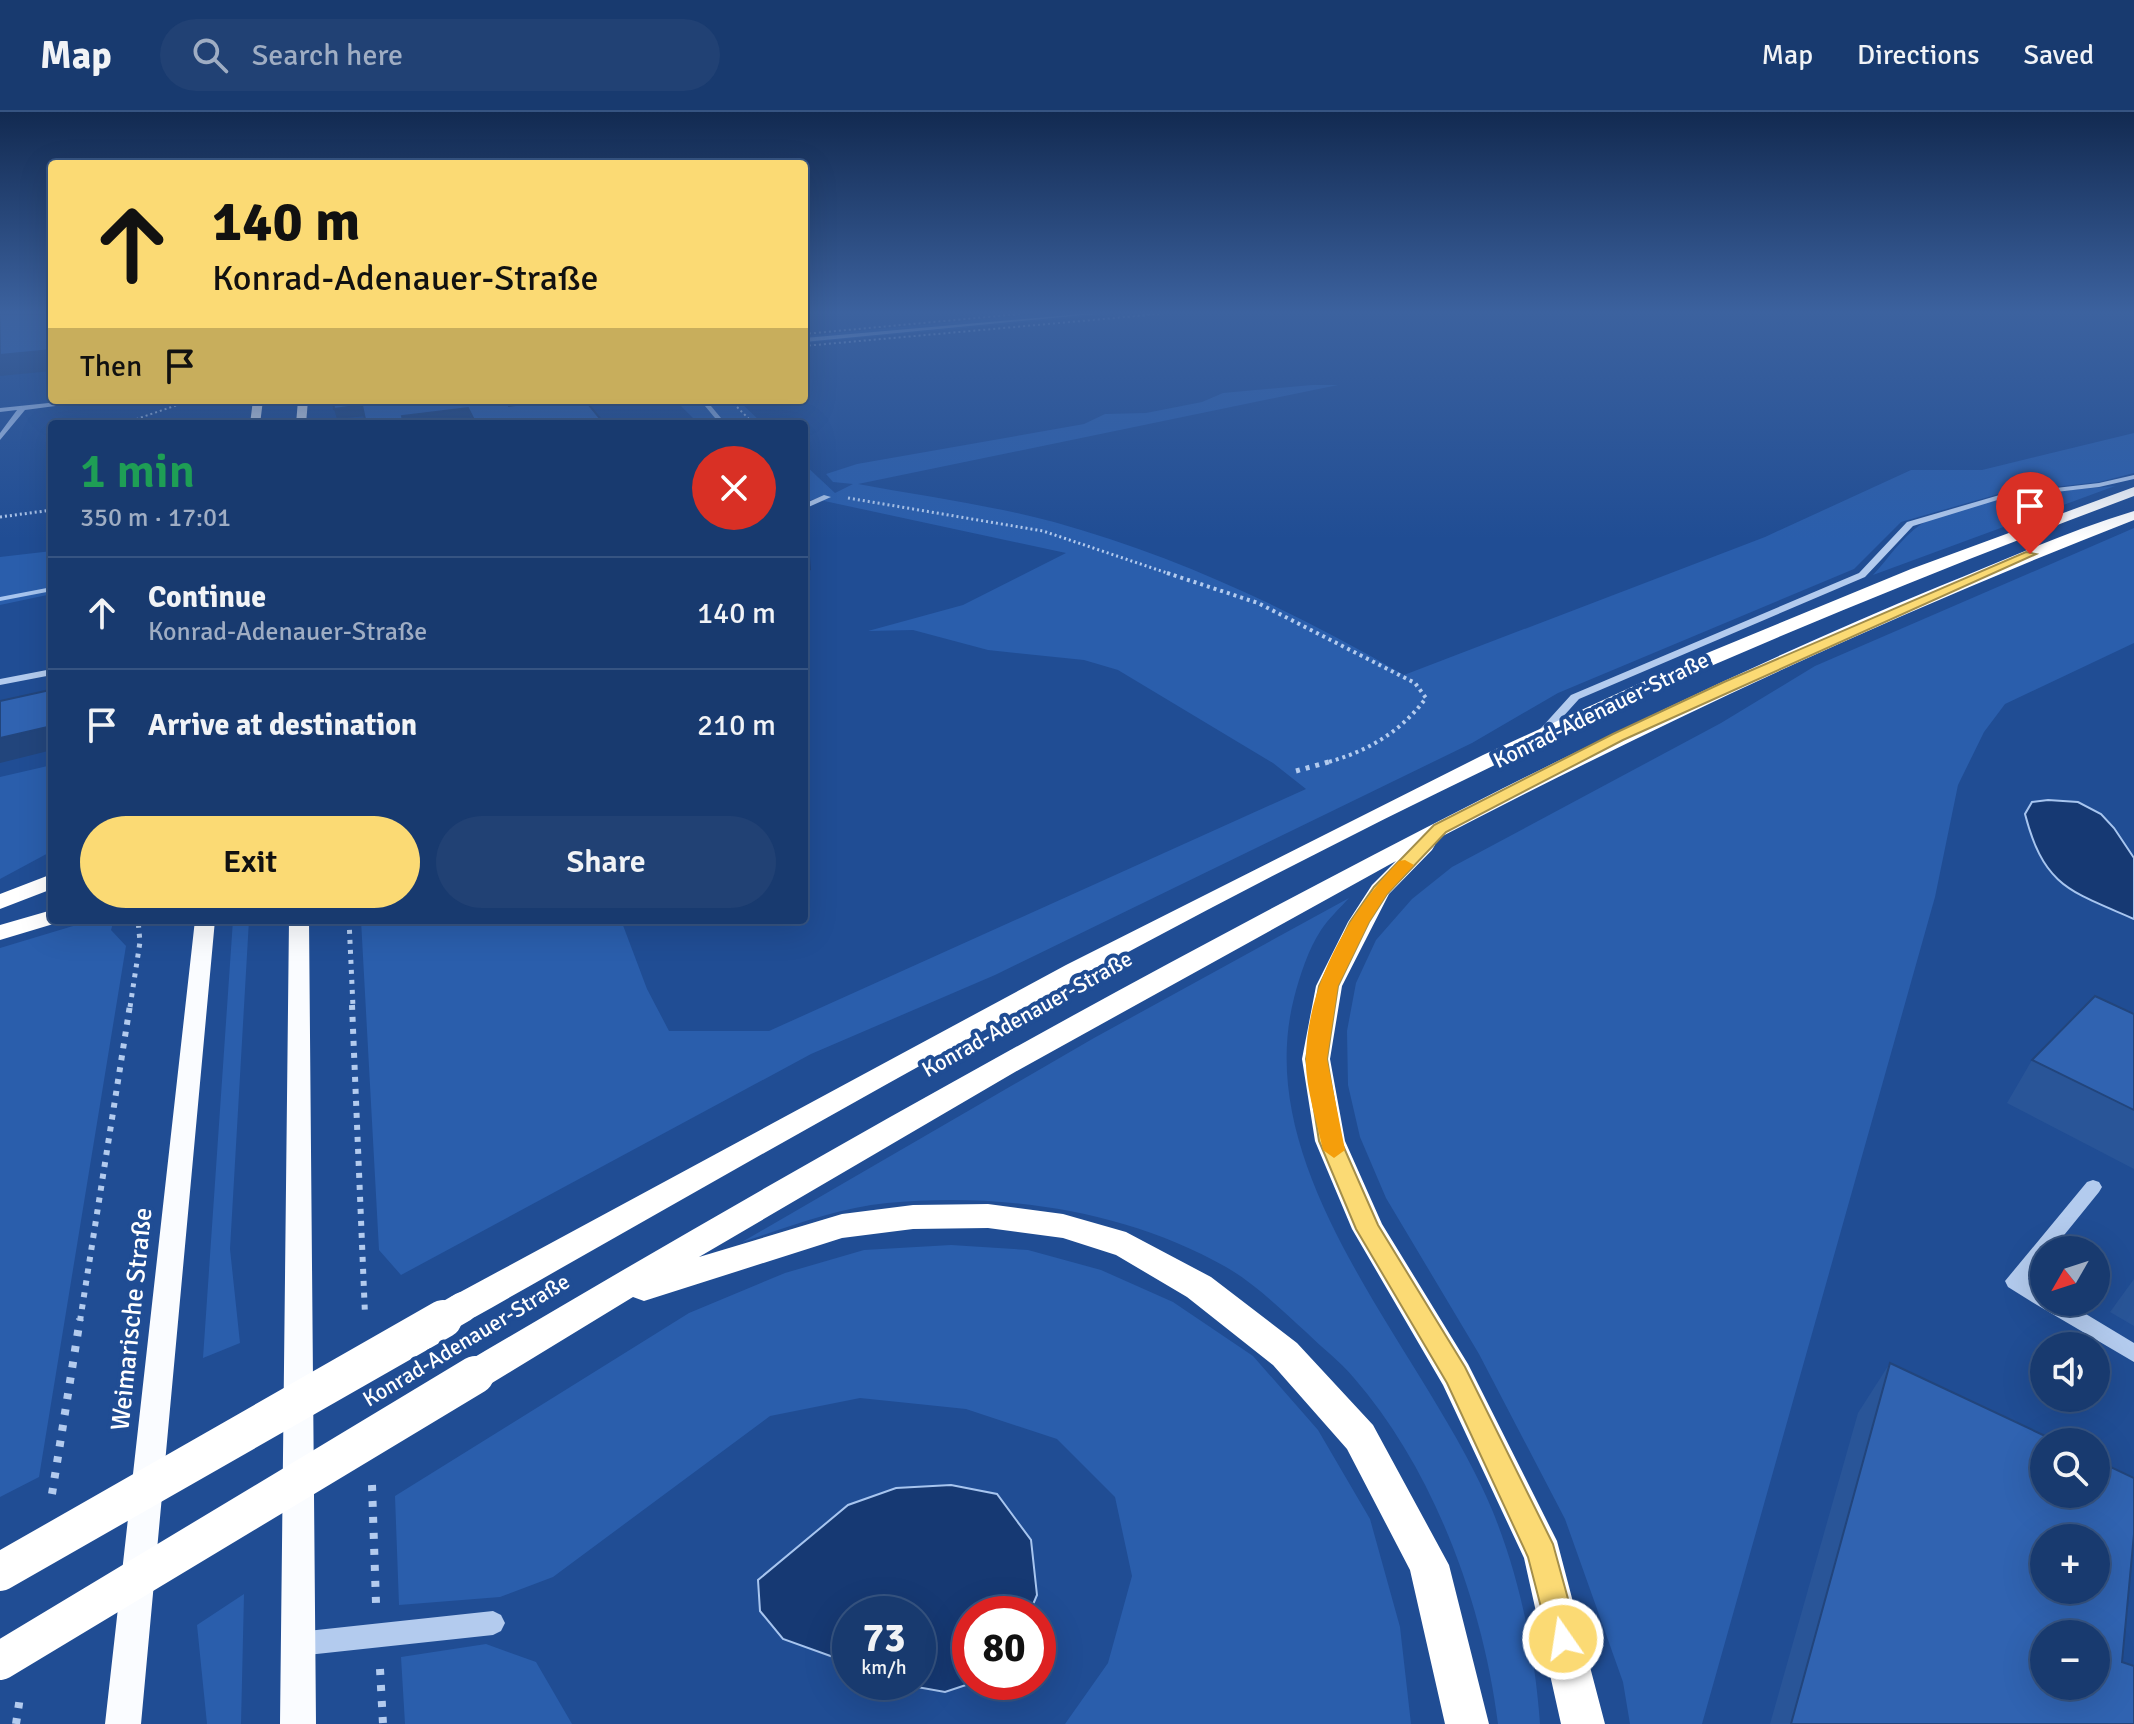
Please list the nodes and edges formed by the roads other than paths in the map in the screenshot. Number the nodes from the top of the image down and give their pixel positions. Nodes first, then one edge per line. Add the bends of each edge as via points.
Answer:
1 (55, 404) edge
2 (23, 407) junction
3 (0, 410) edge
4 (0, 438) edge
5 (2134, 477) edge
6 (2134, 491) edge
7 (827, 497) road end
8 (808, 505) edge
9 (2134, 515) edge
10 (48, 673) edge
11 (0, 682) edge
12 (1538, 738) junction
13 (1440, 829) junction
14 (48, 883) edge
15 (0, 902) edge
16 (48, 918) edge
17 (205, 924) edge
18 (299, 924) edge
19 (0, 933) edge
20 (2093, 1187) dead end
21 (2052, 1236) edge
22 (2030, 1263) edge
23 (2030, 1290) edge
24 (588, 1306) junction
25 (2073, 1316) edge
26 (2134, 1353) edge
27 (0, 1572) edge
28 (493, 1623) dead end
29 (298, 1644) junction
30 (10, 1677) edge
31 (123, 1724) edge
32 (298, 1724) edge
33 (1467, 1724) edge
34 (1583, 1724) edge

1 - 2 street
2 - 3 street
2 - 4 street
5 - 12 street via 2003,496 1910,524 1862,575 1575,697
6 - 12 highway, Konrad-Adenauer-Straße via 1870,591
7 - 8 street
9 - 13 highway, Konrad-Adenauer-Straße via 1956,584 1756,672
10 - 11 street
12 - 27 highway, Konrad-Adenauer-Straße, bridge via 1100,958 817,1110
13 - 24 highway, Konrad-Adenauer-Straße via 1002,1066
13 - 34 highway via 1380,890 1360,922 1329,986 1316,1059 1330,1141 1368,1229 1456,1375 1543,1555
14 - 15 highway
16 - 19 highway
17 - 31 main road, Weimarische Straße
18 - 29 main road
20 - 21 street
22 - 23 street via 2015,1281
24 - 30 highway, Konrad-Adenauer-Straße, bridge
24 - 33 highway via 783,1242 842,1226 913,1217 988,1216 1063,1226 1126,1245 1199,1287 1285,1354 1360,1437 1429,1565
25 - 26 street
28 - 29 street
29 - 32 main road

